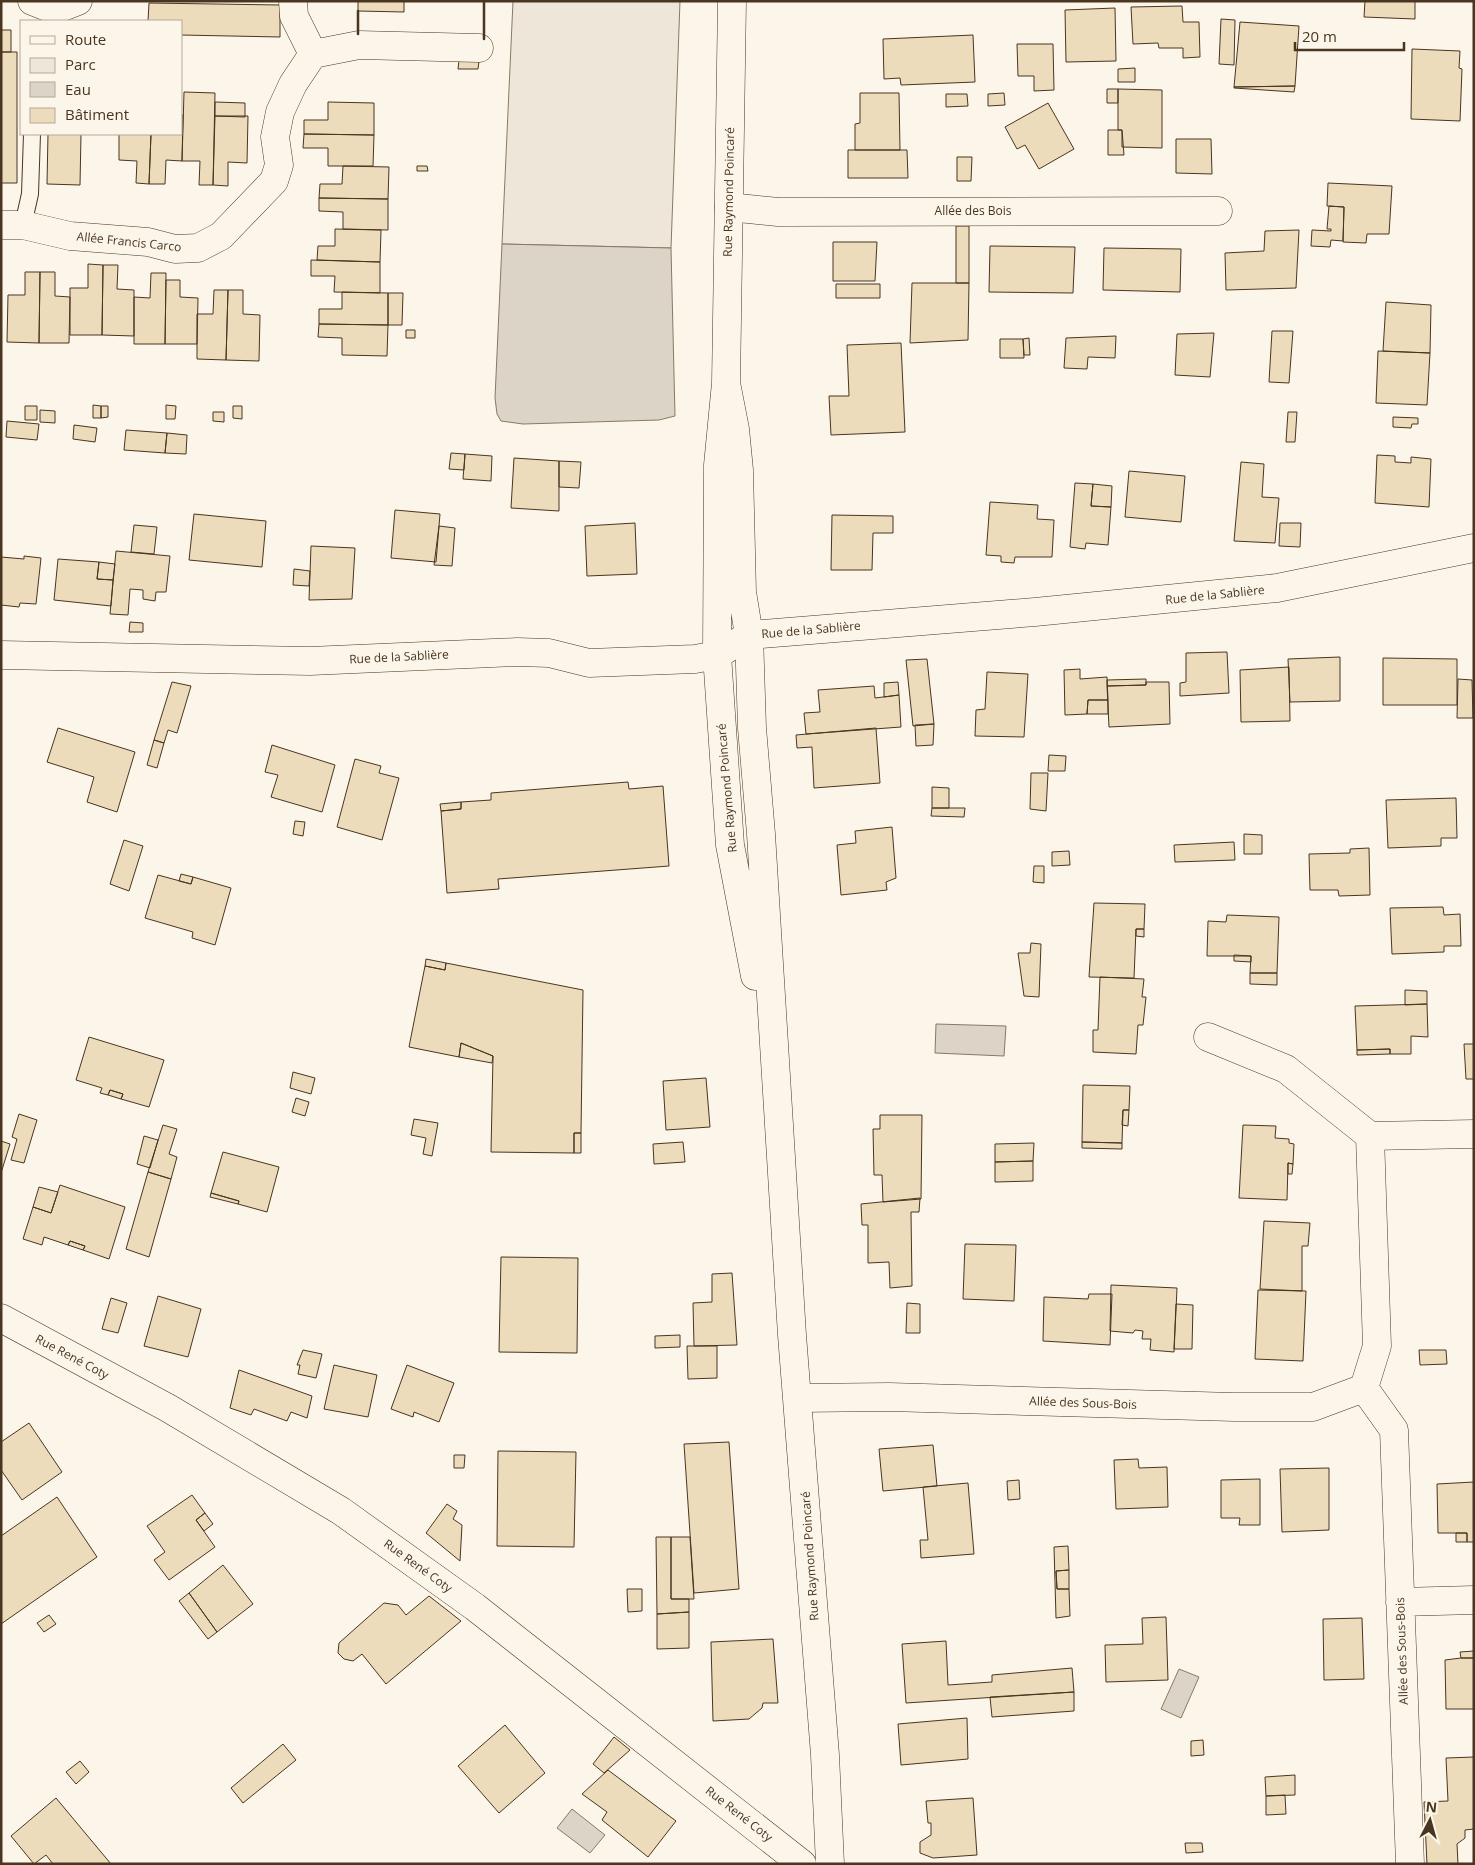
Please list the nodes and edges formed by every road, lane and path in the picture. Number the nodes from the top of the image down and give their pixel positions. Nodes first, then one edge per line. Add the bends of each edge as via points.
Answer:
1 (78, 1) edge
2 (294, 1) edge
3 (732, 1) edge
4 (38, 10) edge
5 (479, 48) dead end
6 (313, 54) junction
7 (32, 135) edge
8 (729, 206) junction
9 (1218, 211) dead end
10 (12, 225) edge
11 (726, 383) junction
12 (1474, 548) edge
13 (749, 635) junction
14 (1, 655) edge
15 (717, 656) junction
16 (751, 694) junction
17 (1208, 1037) dead end
18 (1474, 1134) edge
19 (1370, 1136) junction
20 (787, 1249) junction
21 (1, 1318) edge
22 (1364, 1388) junction
23 (798, 1398) junction
24 (1474, 1600) edge
25 (1400, 1602) junction
26 (802, 1864) edge
27 (830, 1864) edge
28 (1410, 1864) edge

1 - 4 street via 54,10
2 - 6 street via 294,16
3 - 8 street, Rue Raymond Poincaré
5 - 6 street via 358,45
6 - 10 street, Allée Francis Carco via 293,84 280,112 275,138 279,165 274,181 221,236 198,248 176,248 130,240 70,236
7 - 10 lane via 30,194
8 - 9 street, Allée des Bois via 778,212
8 - 11 street, Rue Raymond Poincaré
11 - 13 street, Rue Raymond Poincaré via 735,429 742,592
11 - 15 street, Rue Raymond Poincaré via 718,465
12 - 13 street, Rue de la Sablière via 1277,588
13 - 15 street, Rue de la Sablière
13 - 16 street, Rue Raymond Poincaré
14 - 15 street, Rue de la Sablière via 310,661 517,652 549,653 589,663
15 - 16 street
15 - 20 street, Rue Raymond Poincaré via 730,845 753,962
16 - 20 street, Rue Raymond Poincaré
17 - 19 street via 1286,1069
18 - 19 street
19 - 22 street via 1377,1346
20 - 23 street, Rue Raymond Poincaré
21 - 26 street, Rue René Coty via 168,1408 342,1511 475,1607
22 - 23 street, Allée des Sous-Bois via 1313,1407 889,1397
22 - 25 street, Allée des Sous-Bois via 1394,1430
23 - 27 street, Rue Raymond Poincaré
24 - 25 street
25 - 28 street, Allée des Sous-Bois

